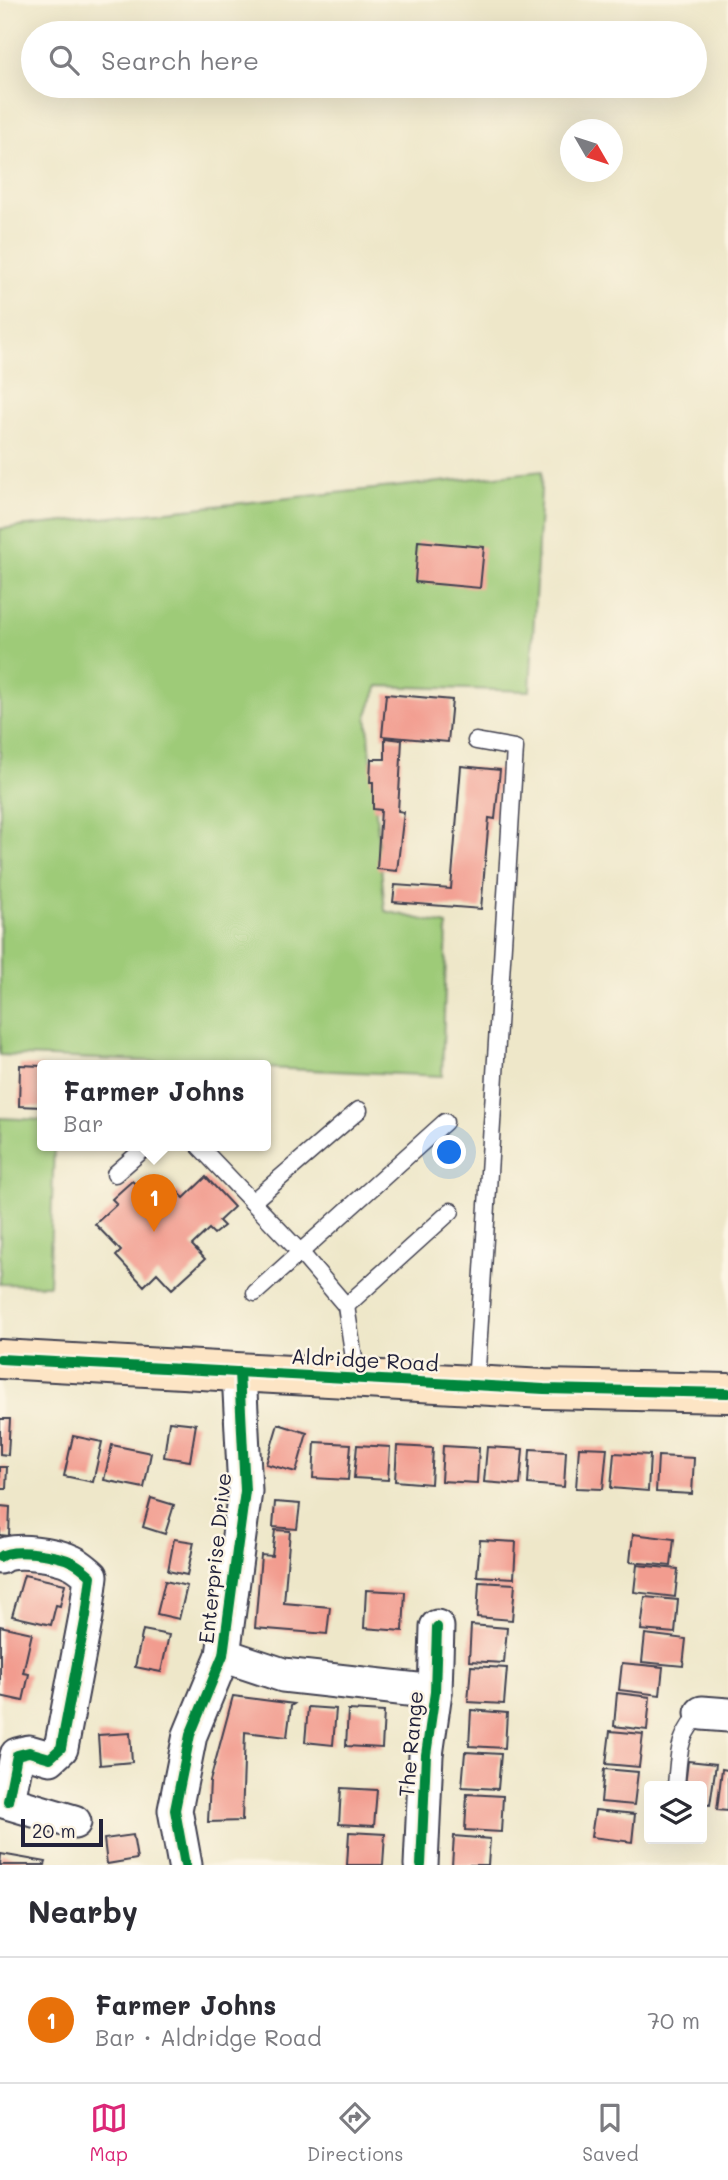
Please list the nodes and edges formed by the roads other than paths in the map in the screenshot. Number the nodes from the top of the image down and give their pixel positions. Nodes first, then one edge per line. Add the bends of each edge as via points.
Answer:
1 (476, 741) dead end
2 (359, 1110) dead end
3 (445, 1122) dead end
4 (141, 1151) edge
5 (207, 1151) edge
6 (115, 1174) dead end
7 (252, 1202) junction
8 (451, 1212) dead end
9 (300, 1252) junction
10 (255, 1293) dead end
11 (346, 1306) junction
12 (0, 1359) edge
13 (239, 1372) junction
14 (356, 1378) junction
15 (476, 1385) junction
16 (728, 1393) edge
17 (0, 1557) edge
18 (437, 1627) dead end
19 (223, 1655) junction
20 (435, 1692) junction
21 (715, 1714) edge
22 (677, 1781) edge
23 (4, 1800) edge
24 (74, 1822) dead end
25 (185, 1865) edge
26 (421, 1865) edge

1 - 15 lane via 515,748
2 - 7 lane
3 - 9 lane
4 - 6 lane
5 - 7 lane
7 - 9 lane
8 - 11 lane
9 - 10 lane
9 - 11 lane
11 - 14 lane
12 - 13 street, Aldridge Road
13 - 14 street, Aldridge Road
13 - 19 street, Enterprise Drive via 245,1491
14 - 15 street, Aldridge Road
15 - 16 street, Aldridge Road
17 - 23 street via 25,1552 47,1556 74,1562 91,1576 61,1748 50,1758 29,1752 17,1755
18 - 20 street, The Range
19 - 20 street, The Range via 283,1675
19 - 25 street, Enterprise Drive via 190,1735 175,1810
20 - 26 street, The Range via 426,1755
21 - 22 lane via 691,1723 681,1741
23 - 24 street

